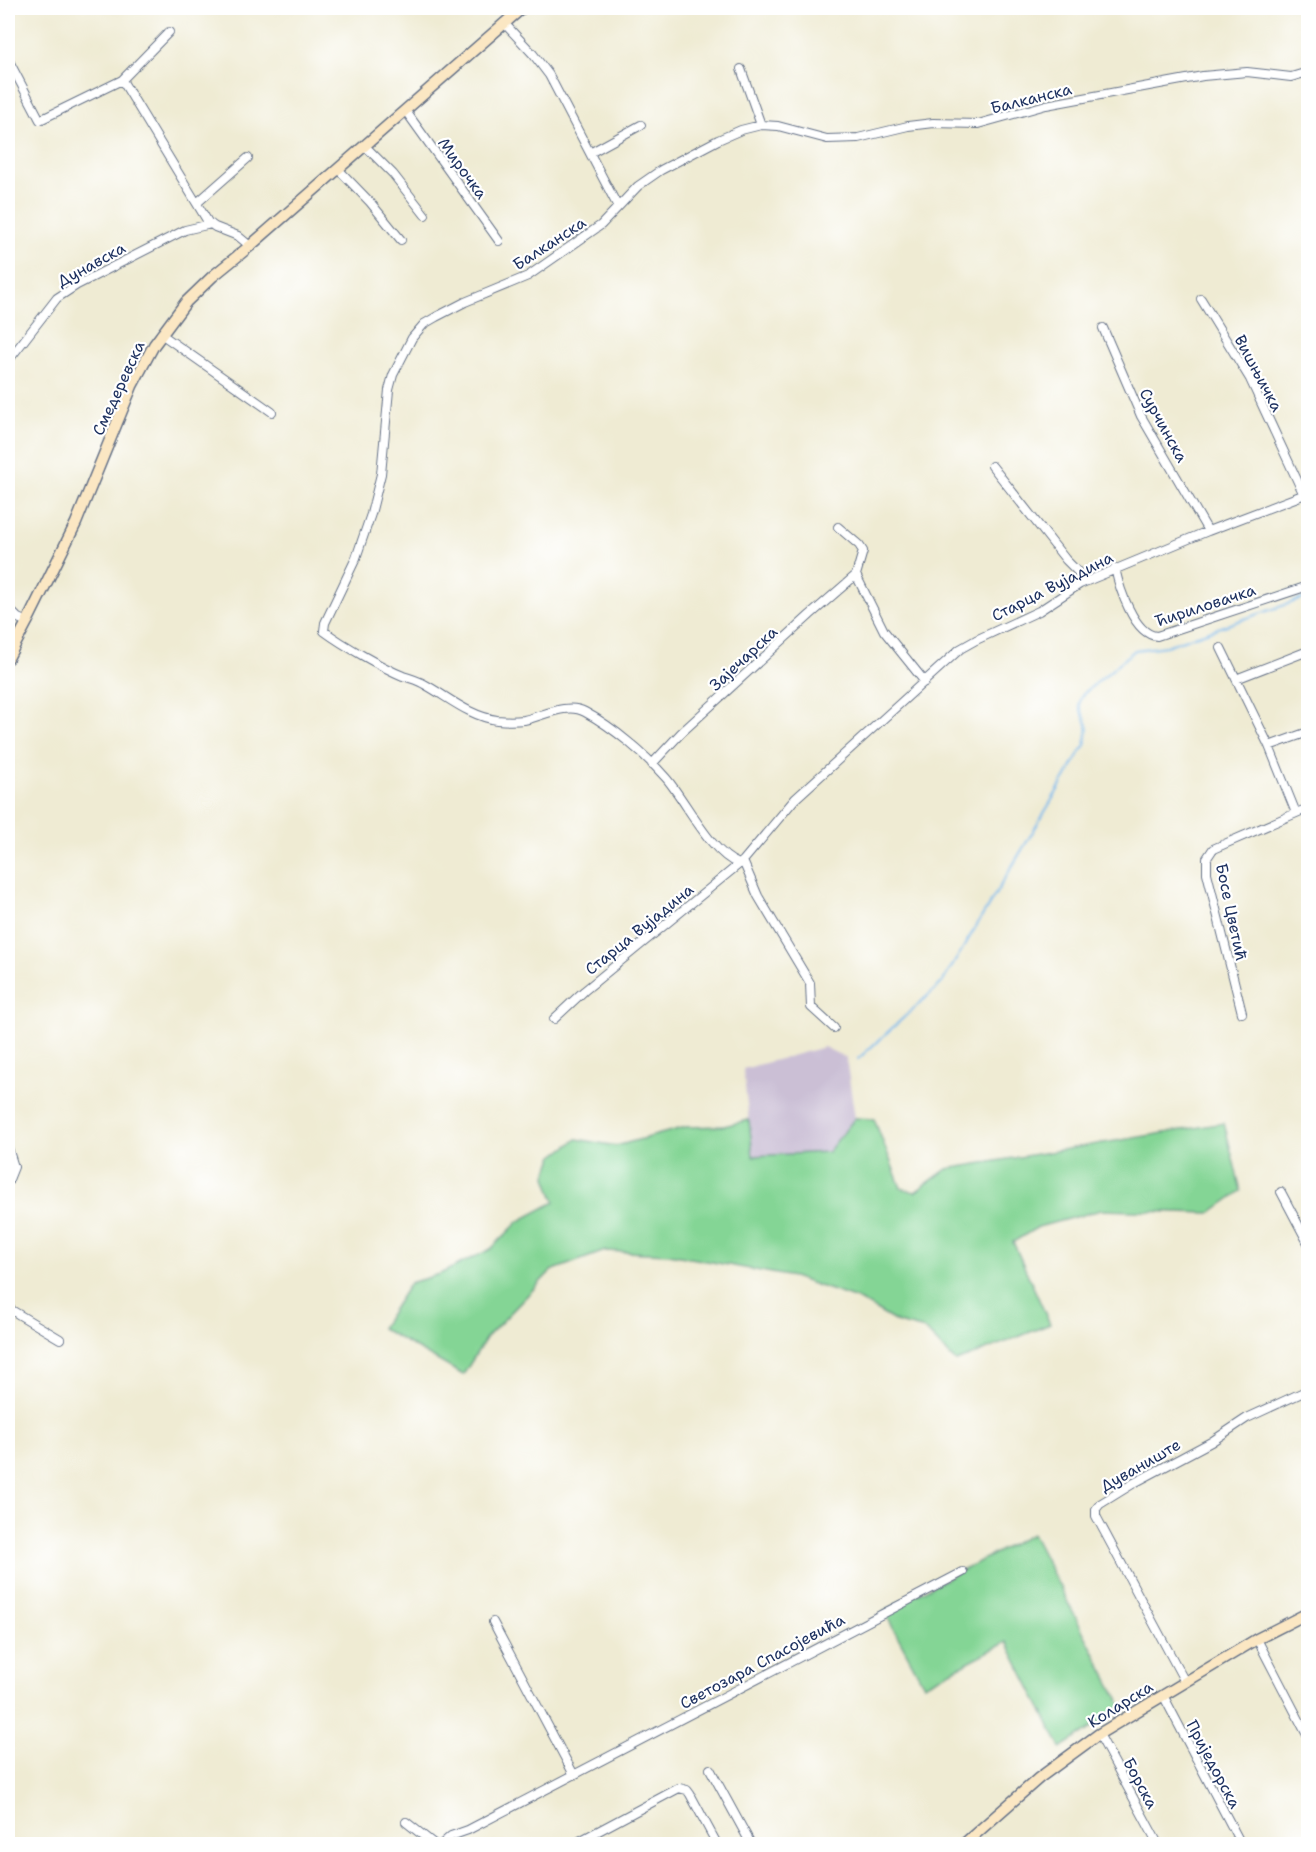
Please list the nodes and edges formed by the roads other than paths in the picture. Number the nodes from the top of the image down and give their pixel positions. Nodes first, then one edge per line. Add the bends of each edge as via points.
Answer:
1 (522, 8) edge
2 (507, 15) edge
3 (169, 32) dead end
4 (8, 59) edge
5 (741, 69) dead end
6 (1308, 72) edge
7 (122, 80) junction
8 (405, 110) junction
9 (641, 125) dead end
10 (761, 125) junction
11 (365, 146) junction
12 (590, 153) junction
13 (248, 158) dead end
14 (338, 169) junction
15 (197, 203) junction
16 (618, 207) junction
17 (425, 215) dead end
18 (211, 224) junction
19 (401, 240) dead end
20 (499, 241) dead end
21 (250, 246) junction
22 (1201, 299) dead end
23 (1102, 328) dead end
24 (161, 334) junction
25 (8, 361) edge
26 (272, 412) dead end
27 (992, 466) dead end
28 (1306, 494) edge
29 (838, 527) dead end
30 (1208, 531) junction
31 (1115, 568) junction
32 (856, 575) junction
33 (1087, 581) junction
34 (1308, 586) edge
35 (8, 608) edge
36 (27, 622) junction
37 (1221, 648) dead end
38 (1308, 651) edge
39 (8, 658) edge
40 (1236, 679) junction
41 (925, 682) junction
42 (1308, 732) edge
43 (1269, 746) junction
44 (652, 764) junction
45 (1308, 808) edge
46 (1296, 813) junction
47 (741, 863) junction
48 (1242, 1012) dead end
49 (554, 1019) dead end
50 (834, 1028) dead end
51 (8, 1148) edge
52 (8, 1182) edge
53 (1281, 1192) dead end
54 (1308, 1243) edge
55 (8, 1308) edge
56 (60, 1339) dead end
57 (1308, 1390) edge
58 (963, 1572) dead end
59 (1308, 1613) edge
60 (493, 1622) dead end
61 (1257, 1639) junction
62 (1185, 1682) junction
63 (1163, 1695) junction
64 (1099, 1734) junction
65 (1308, 1737) edge
66 (710, 1769) dead end
67 (574, 1774) junction
68 (406, 1822) dead end
69 (574, 1844) edge
70 (434, 1845) edge
71 (441, 1845) edge
72 (717, 1845) edge
73 (751, 1845) edge
74 (964, 1845) edge
75 (1158, 1845) edge
76 (1241, 1845) edge

1 - 2 main road, Смедеревска
2 - 8 main road, Смедеревска
2 - 12 street via 545,69
3 - 7 street
4 - 7 street via 40,120
5 - 10 street
6 - 10 street, Балканска via 1291,77 1247,72 1203,76 1046,105 987,123 933,123 858,138 827,139
7 - 15 street
8 - 11 main road, Смедеревска
8 - 20 street, Мирочка
9 - 12 street
10 - 16 street, Балканска via 718,140 661,170
11 - 14 main road, Смедеревска
11 - 17 street
12 - 16 street
13 - 15 street
14 - 19 street
14 - 21 main road, Смедеревска
15 - 18 street
16 - 44 street, Балканска via 601,225 528,276 436,317 418,330 404,350 389,390 381,474 371,514 324,631 478,715 523,720 578,708
18 - 21 street
18 - 25 street, Дунавска via 185,230 57,298
21 - 24 main road, Смедеревска via 196,292
22 - 28 street, Вишњичка via 1250,379
23 - 30 street, Сурчинска via 1141,416
24 - 26 street
24 - 36 main road, Смедеревска via 132,386 78,518
27 - 33 street
28 - 30 street, Старца Вујадина
29 - 32 street via 863,551
30 - 31 street, Старца Вујадина
31 - 33 street, Старца Вујадина
31 - 34 street, Ћириловачка via 1132,613 1151,636
32 - 41 street via 884,632
32 - 44 street, Зајечарска via 681,733
33 - 41 street, Старца Вујадина via 1039,611 969,644
35 - 36 street
36 - 39 main road, Смедеревска
37 - 40 street
38 - 40 street
40 - 43 street
41 - 47 street, Старца Вујадина via 795,799
42 - 43 street
43 - 46 street
44 - 47 street via 709,838 732,860
45 - 46 street, Босе Цветић
46 - 48 street, Босе Цветић via 1212,849 1207,858 1207,873
47 - 49 street, Старца Вујадина
47 - 50 street via 810,983 811,1007
51 - 52 street via 14,1167
53 - 54 street
55 - 56 street
57 - 62 street, Дуваниште via 1247,1418 1096,1509 1096,1516
58 - 67 street, Светозара Спасојевића
59 - 61 main road, Коларска
60 - 67 street
61 - 62 main road, Коларска
61 - 65 street
62 - 63 main road, Коларска
63 - 64 main road, Коларска
63 - 76 street, Приједорска
64 - 74 main road, Коларска via 1039,1778
64 - 75 street, Борска
66 - 73 street
67 - 71 street, Светозара Спасојевића via 451,1836
68 - 70 street
69 - 72 street via 679,1788 690,1794

